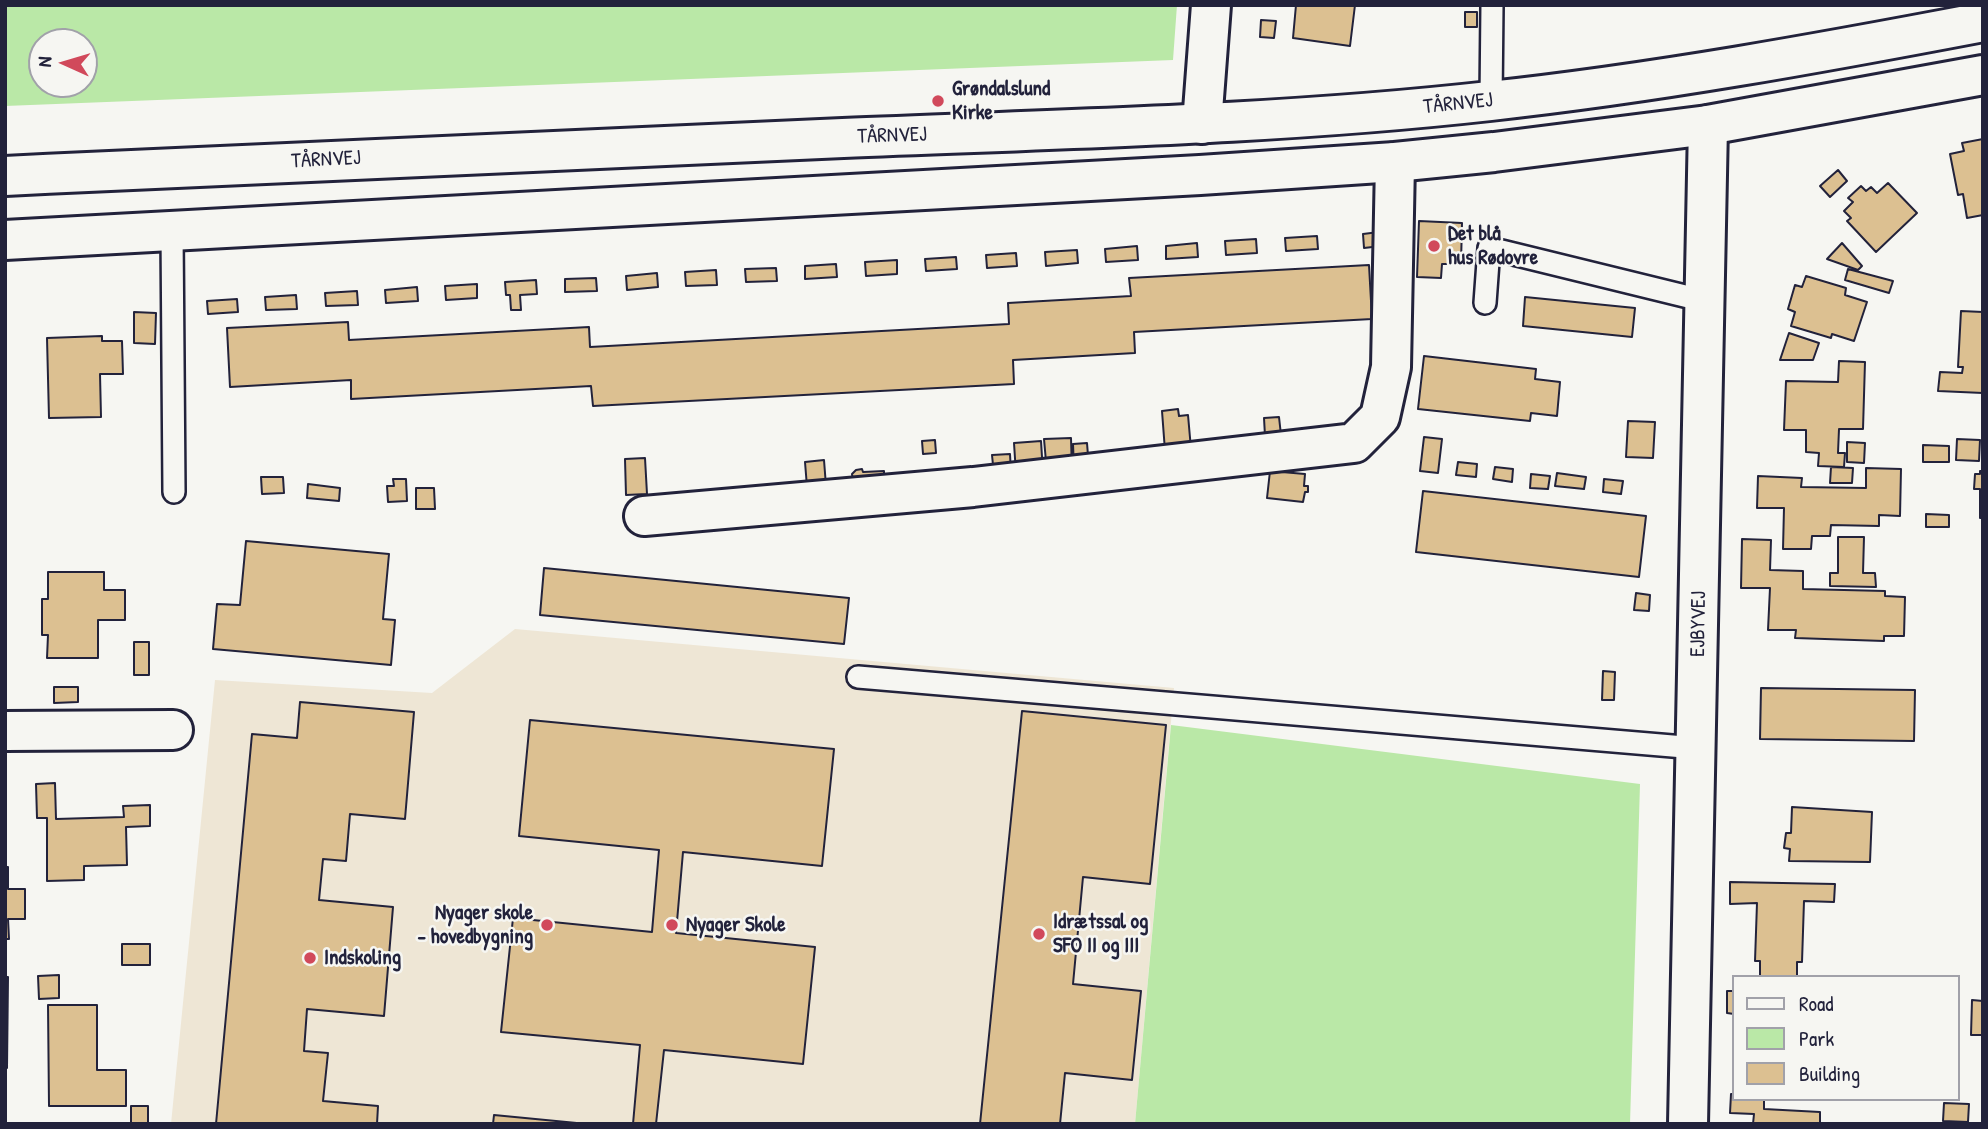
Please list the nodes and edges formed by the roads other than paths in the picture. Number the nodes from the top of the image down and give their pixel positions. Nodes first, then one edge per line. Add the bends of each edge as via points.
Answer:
1 (1211, 5) edge
2 (1492, 5) edge
3 (1983, 22) edge
4 (1983, 75) edge
5 (1492, 101) junction
6 (1202, 124) junction
7 (1708, 124) junction
8 (1395, 162) junction
9 (5, 176) edge
10 (172, 231) junction
11 (5, 240) edge
12 (1705, 301) junction
13 (1485, 303) dead end
14 (174, 492) dead end
15 (644, 516) dead end
16 (858, 677) dead end
17 (173, 730) dead end
18 (5, 731) edge
19 (1696, 748) junction
20 (1688, 1124) edge

1 - 6 street
2 - 5 lane
3 - 5 street, TÅRNVEJ via 1708,72
4 - 7 street
5 - 6 street, TÅRNVEJ
6 - 9 street, TÅRNVEJ
7 - 8 street
7 - 12 street, EJBYVEJ
8 - 10 street
8 - 15 street via 1391,367 1380,417 1354,443 973,487
10 - 11 street
10 - 14 lane
12 - 13 lane via 1489,248
12 - 19 street, EJBYVEJ
16 - 19 lane
17 - 18 street
19 - 20 street, EJBYVEJ

